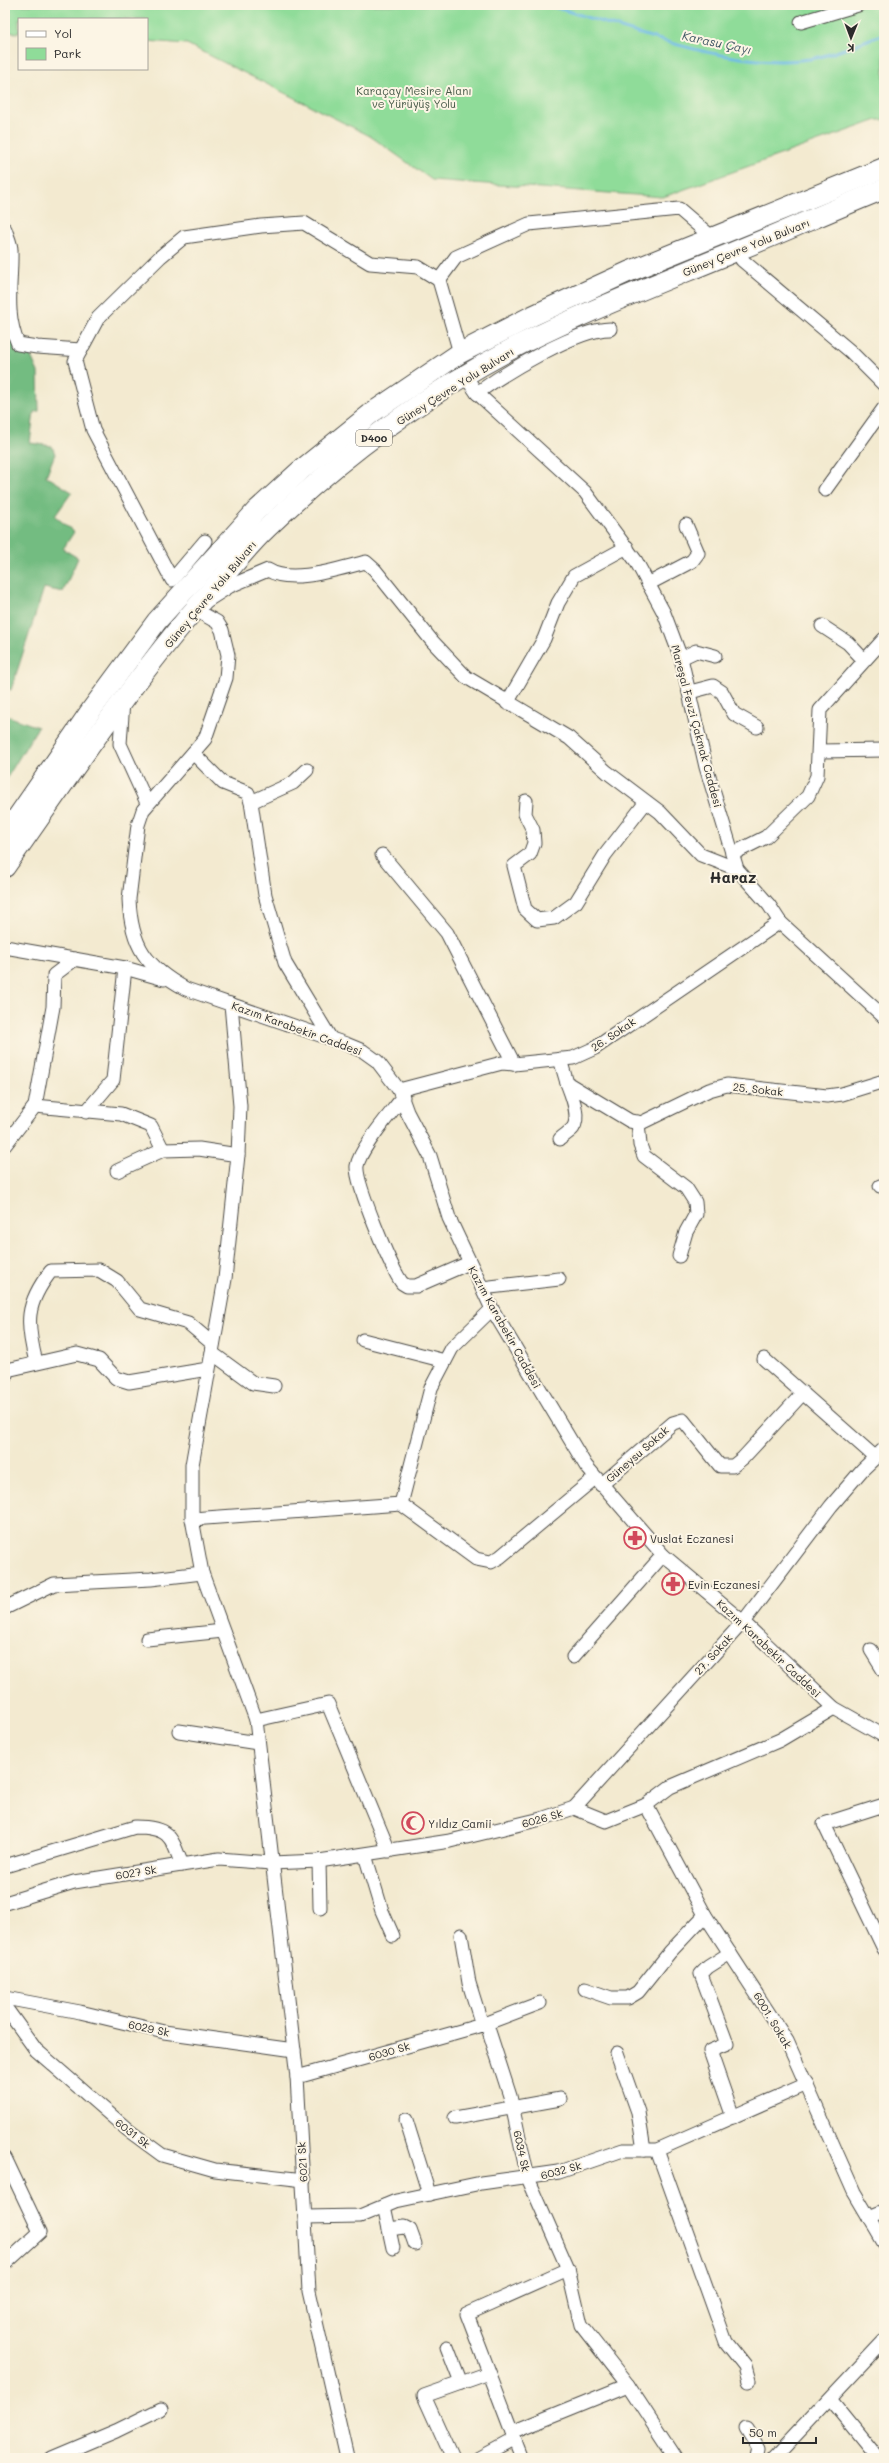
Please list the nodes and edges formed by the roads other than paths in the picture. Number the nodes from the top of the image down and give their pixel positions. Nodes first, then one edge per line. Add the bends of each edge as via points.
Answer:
1 (858, 5) edge
2 (801, 22) dead end
3 (884, 168) edge
4 (884, 189) edge
5 (5, 229) edge
6 (707, 233) dead end
7 (742, 260) dead end
8 (440, 280) junction
9 (610, 329) dead end
10 (81, 350) junction
11 (460, 353) junction
12 (465, 376) junction
13 (884, 385) edge
14 (477, 393) junction
15 (884, 408) edge
16 (825, 490) dead end
17 (686, 526) dead end
18 (205, 541) dead end
19 (627, 547) junction
20 (648, 584) junction
21 (194, 609) junction
22 (822, 626) dead end
23 (884, 639) edge
24 (715, 656) dead end
25 (681, 658) junction
26 (864, 660) junction
27 (690, 692) junction
28 (123, 700) junction
29 (507, 703) junction
30 (757, 727) dead end
31 (884, 750) edge
32 (820, 751) junction
33 (193, 753) junction
34 (307, 770) dead end
35 (526, 801) dead end
36 (251, 802) junction
37 (646, 802) junction
38 (147, 803) junction
39 (5, 835) edge
40 (732, 854) junction
41 (382, 855) dead end
42 (5, 867) edge
43 (737, 869) junction
44 (780, 922) junction
45 (5, 947) edge
46 (75, 959) junction
47 (125, 968) junction
48 (172, 981) junction
49 (231, 1004) junction
50 (884, 1017) edge
51 (331, 1039) junction
52 (560, 1059) junction
53 (514, 1064) junction
54 (884, 1081) edge
55 (567, 1083) junction
56 (401, 1094) junction
57 (35, 1106) junction
58 (86, 1112) junction
59 (638, 1122) junction
60 (560, 1139) dead end
61 (5, 1145) edge
62 (163, 1150) junction
63 (238, 1155) junction
64 (116, 1171) dead end
65 (679, 1256) dead end
66 (469, 1263) junction
67 (559, 1280) dead end
68 (482, 1288) junction
69 (492, 1309) junction
70 (363, 1340) dead end
71 (213, 1348) junction
72 (764, 1359) dead end
73 (445, 1361) junction
74 (36, 1362) junction
75 (208, 1370) junction
76 (5, 1379) edge
77 (274, 1386) dead end
78 (803, 1393) junction
79 (880, 1453) edge
80 (598, 1481) junction
81 (401, 1504) junction
82 (192, 1519) junction
83 (663, 1555) junction
84 (202, 1573) junction
85 (5, 1608) edge
86 (743, 1622) junction
87 (223, 1631) junction
88 (147, 1639) dead end
89 (871, 1650) dead end
90 (573, 1657) dead end
91 (884, 1671) edge
92 (834, 1708) junction
93 (256, 1720) junction
94 (179, 1731) dead end
95 (884, 1736) edge
96 (258, 1743) junction
97 (646, 1805) junction
98 (884, 1805) edge
99 (574, 1808) junction
100 (389, 1851) junction
101 (365, 1855) junction
102 (319, 1861) junction
103 (271, 1863) junction
104 (182, 1865) junction
105 (5, 1866) edge
106 (5, 1903) edge
107 (320, 1908) dead end
108 (705, 1915) junction
109 (461, 1935) dead end
110 (394, 1936) dead end
111 (884, 1949) edge
112 (730, 1952) junction
113 (585, 1989) dead end
114 (5, 1998) edge
115 (540, 2003) dead end
116 (5, 2007) edge
117 (485, 2027) junction
118 (294, 2050) junction
119 (617, 2054) dead end
120 (297, 2077) junction
121 (807, 2084) junction
122 (560, 2099) dead end
123 (512, 2107) junction
124 (733, 2117) junction
125 (455, 2118) dead end
126 (406, 2120) dead end
127 (650, 2150) junction
128 (5, 2158) edge
129 (528, 2178) junction
130 (304, 2180) junction
131 (429, 2194) junction
132 (384, 2206) junction
133 (884, 2212) edge
134 (305, 2217) junction
135 (869, 2218) junction
136 (389, 2230) junction
137 (884, 2243) edge
138 (415, 2244) dead end
139 (393, 2248) dead end
140 (5, 2264) edge
141 (568, 2269) junction
142 (884, 2341) edge
143 (447, 2347) dead end
144 (489, 2373) junction
145 (749, 2381) dead end
146 (461, 2383) junction
147 (628, 2385) junction
148 (830, 2399) junction
149 (161, 2409) dead end
150 (746, 2428) dead end
151 (513, 2436) junction
152 (52, 2458) edge
153 (347, 2458) edge
154 (452, 2458) edge
155 (478, 2458) edge
156 (522, 2458) edge
157 (676, 2458) edge
158 (757, 2458) edge
159 (774, 2458) edge
160 (878, 2458) edge

1 - 2 street
3 - 11 highway, Güney Çevre Yolu Bulvarı / D400 via 628,272
4 - 12 highway, Güney Çevre Yolu Bulvarı / D400 via 616,300 520,345
5 - 10 street via 11,249 8,297 18,344
6 - 8 street via 679,209 529,224 456,258
7 - 13 street via 871,370
8 - 10 street via 418,267 370,263 304,223 261,226 184,237 98,318
8 - 11 street
9 - 14 street via 597,329 552,348
10 - 18 street via 76,361 93,430 172,580
11 - 39 highway, Güney Çevre Yolu Bulvarı / D400 via 373,412 301,470 256,511 156,621 92,708
12 - 14 street, Mareşal Fevzi Çakmak Caddesi
12 - 21 highway, Güney Çevre Yolu Bulvarı / D400 via 395,422 324,477 266,529
14 - 19 street, Mareşal Fevzi Çakmak Caddesi via 585,492
15 - 16 street
17 - 20 street via 698,553 692,561
19 - 20 street, Mareşal Fevzi Çakmak Caddesi
19 - 29 street via 574,576 558,603 544,639
20 - 25 street, Mareşal Fevzi Çakmak Caddesi via 664,613
21 - 28 highway, Güney Çevre Yolu Bulvarı / D400
21 - 29 street via 230,586 268,570 277,576 293,576 366,562 432,641 466,677
21 - 33 street, Kazım Karabekir Caddesi via 217,622 222,630 227,646 228,664 208,732
22 - 26 street via 848,643
23 - 26 street
24 - 25 street via 696,651
25 - 27 street, Mareşal Fevzi Çakmak Caddesi
26 - 32 street via 820,710
27 - 30 street via 712,686 722,692 734,714
27 - 40 street, Mareşal Fevzi Çakmak Caddesi via 706,767
28 - 38 street via 120,744
28 - 42 highway, Güney Çevre Yolu Bulvarı / D400
29 - 37 street via 569,738
31 - 32 street
32 - 40 street via 817,776 808,796 766,837
33 - 36 street via 223,783 248,793
33 - 38 street, Kazım Karabekir Caddesi
34 - 36 street via 293,784
35 - 37 street via 526,814 533,830 534,843 530,854 514,866 525,909 537,920 554,918 576,902 606,855
36 - 51 street via 265,895 285,963
37 - 43 street via 660,812 701,855
38 - 48 street, Kazım Karabekir Caddesi via 138,825 129,899 131,926 134,938 149,963
40 - 43 street, Mareşal Fevzi Çakmak Caddesi
41 - 53 street via 447,933
43 - 44 street, Mareşal Fevzi Çakmak Caddesi via 769,905
44 - 50 street, Mareşal Fevzi Çakmak Caddesi
44 - 52 street, 26. Sokak via 595,1048 573,1058
45 - 46 street
46 - 47 street
46 - 57 street via 54,975 53,1007
47 - 48 street
47 - 58 street via 113,1080
48 - 49 street, Kazım Karabekir Caddesi via 186,989
49 - 51 street, Kazım Karabekir Caddesi
49 - 63 street, 6021 Sk via 240,1106
51 - 56 street, Kazım Karabekir Caddesi via 371,1056
52 - 53 street, 26. Sokak
52 - 55 street
53 - 56 street, 26. Sokak via 502,1063 482,1067
54 - 59 street, 25. Sokak via 827,1096 727,1085 709,1090 648,1120
55 - 59 street via 630,1121
55 - 60 street via 574,1101 575,1122
56 - 66 street, Kazım Karabekir Caddesi via 407,1112 430,1156 449,1218
56 - 66 street via 357,1165 360,1186 402,1283 416,1286
57 - 58 street
57 - 61 street
58 - 62 street via 121,1114 151,1126
59 - 65 street via 640,1145 644,1156 686,1188 695,1202 696,1214 686,1232
62 - 63 street via 199,1149
62 - 64 street
63 - 71 street, 6021 Sk via 225,1279
66 - 68 street, Kazım Karabekir Caddesi
67 - 68 street
68 - 69 street, Kazım Karabekir Caddesi
69 - 73 street via 452,1348
69 - 80 street, Kazım Karabekir Caddesi via 546,1401
70 - 73 street
71 - 74 street via 188,1323 140,1309 116,1281 99,1270 51,1271 31,1305 28,1331
71 - 75 street, 6021 Sk
71 - 77 street via 253,1382
72 - 78 street, 27. Sokak
73 - 81 street via 431,1388
74 - 75 street via 77,1354 100,1360 116,1378 129,1382
74 - 76 street via 7,1370
75 - 82 street, 6021 Sk via 192,1466
78 - 79 street, 27. Sokak
78 - 80 street, Güneysu Sokak via 743,1458 728,1467 720,1466 683,1420 673,1423
79 - 86 street, 27. Sokak via 818,1522
80 - 81 street, Güneysu Sokak via 490,1562 476,1559
80 - 83 street, Kazım Karabekir Caddesi
81 - 82 street
82 - 84 street, 6021 Sk
83 - 86 street, Kazım Karabekir Caddesi
83 - 90 street
84 - 85 street via 151,1580 54,1584
84 - 87 street, 6021 Sk
86 - 92 street, Kazım Karabekir Caddesi
86 - 99 street, 27. Sokak
87 - 88 street
87 - 93 street, 6021 Sk
89 - 91 street
92 - 95 street, Kazım Karabekir Caddesi
92 - 97 street, 6026 Sk via 780,1740 670,1788
93 - 96 street, 6021 Sk
93 - 100 street via 328,1704
94 - 96 street
96 - 103 street, 6021 Sk
97 - 99 street, 6026 Sk via 606,1821
97 - 108 street, 6001. Sokak
98 - 111 street via 824,1824
99 - 100 street, 6026 Sk via 542,1819 450,1841
100 - 101 street, 6026 Sk
101 - 102 street, 6026 Sk
101 - 110 street via 382,1911
102 - 103 street, 6026 Sk
102 - 107 street
103 - 104 street, 6027 Sk via 219,1859
103 - 118 street, 6021 Sk
104 - 105 street via 172,1839 155,1827 136,1827
104 - 106 street, 6027 Sk via 74,1882
108 - 112 street, 6001. Sokak
108 - 113 street via 670,1952 638,1992 628,1998 611,1998
109 - 117 street, 6034 Sk via 469,1983
112 - 121 street, 6001. Sokak via 776,2021
112 - 124 street via 708,1966 701,1974 727,2044 710,2051
114 - 118 street, 6029 Sk via 164,2032
115 - 117 street, 6030 Sk
116 - 130 street, 6031 Sk via 36,2050 128,2130 162,2155 215,2170
117 - 120 street, 6030 Sk
117 - 123 street, 6034 Sk
118 - 120 street, 6021 Sk
119 - 127 street
120 - 130 street, 6021 Sk
121 - 124 street, 6032 Sk
121 - 135 street, 6001. Sokak via 854,2192
122 - 123 street
123 - 125 street
123 - 129 street, 6034 Sk
124 - 127 street, 6032 Sk
126 - 131 street
127 - 129 street, 6032 Sk via 623,2150 559,2172
127 - 145 street via 726,2342 745,2366
128 - 140 street via 40,2232
129 - 131 street, 6032 Sk via 481,2183
129 - 141 street, 6034 Sk
130 - 134 street, 6021 Sk
131 - 132 street, 6032 Sk
132 - 134 street, 6032 Sk via 360,2216
132 - 136 street
133 - 135 street
134 - 153 street, 6021 Sk via 309,2291
135 - 137 street, 6001. Sokak
136 - 138 street via 404,2227 410,2230
136 - 139 street
141 - 144 street via 467,2314
141 - 147 street, 6034 Sk via 581,2325
142 - 148 street
143 - 146 street
144 - 146 street
144 - 151 street
146 - 154 street via 424,2396
147 - 151 street
147 - 157 street, 6034 Sk
148 - 159 street
148 - 160 street
149 - 152 street
150 - 158 street via 759,2449
151 - 155 street
151 - 156 street

